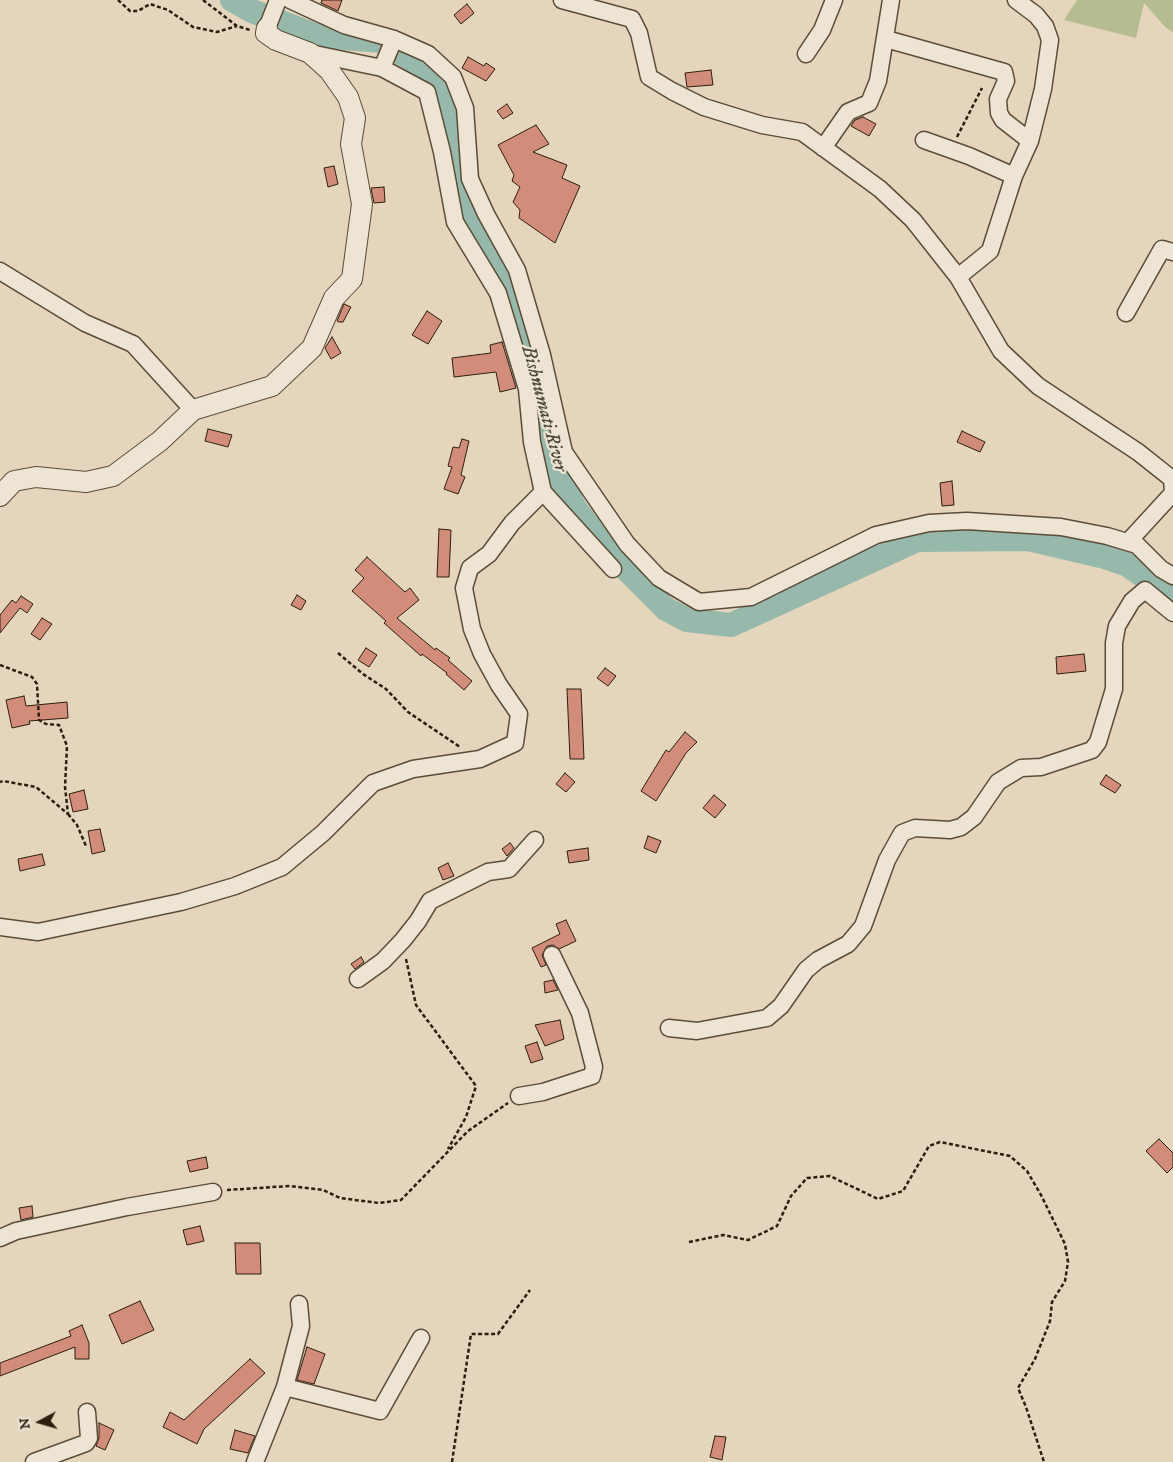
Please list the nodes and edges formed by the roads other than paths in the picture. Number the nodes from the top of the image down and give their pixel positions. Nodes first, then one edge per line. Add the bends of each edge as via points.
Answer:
1 (562, 0) edge
2 (834, 0) edge
3 (892, 0) edge
4 (1016, 0) edge
5 (281, 1) edge
6 (267, 30) joint
7 (394, 39) junction
8 (886, 39) junction
9 (310, 53) junction
10 (806, 54) dead end
11 (382, 68) junction
12 (924, 140) dead end
13 (1030, 141) junction
14 (823, 148) junction
15 (1014, 176) junction
16 (1173, 252) edge
17 (0, 271) edge
18 (958, 277) junction
19 (1126, 313) dead end
20 (193, 410) junction
21 (543, 492) junction
22 (0, 496) edge
23 (1128, 542) junction
24 (614, 569) dead end
25 (1163, 574) edge
26 (1145, 590) junction
27 (1173, 613) edge
28 (535, 840) dead end
29 (0, 927) edge
30 (552, 955) dead end
31 (358, 978) dead end
32 (670, 1028) dead end
33 (519, 1096) road end
34 (213, 1192) road end
35 (0, 1238) edge
36 (299, 1304) dead end
37 (422, 1338) dead end
38 (285, 1387) junction
39 (87, 1412) dead end
40 (34, 1462) edge
41 (254, 1462) edge

1 - 14 street via 632,18 639,33 649,77 672,91 704,107 762,125 802,132
2 - 10 street via 822,30
3 - 8 street
4 - 13 street via 1036,15 1050,40 1043,89
5 - 6 street
5 - 7 street via 344,25
6 - 9 street via 276,40
7 - 11 street
7 - 23 street via 428,54 452,77 464,108 470,179 517,270 542,355 564,452 627,544 659,578 699,602 751,597 876,535 929,523 967,521 1061,527
8 - 13 street via 1004,72 1006,81 998,99 999,113 1003,120
8 - 14 street via 870,103 848,112
9 - 11 street
9 - 20 street via 329,70 348,97 355,118 351,144 362,204 352,279 334,298 312,348 272,386
11 - 21 street via 426,92 442,152 455,222 498,293 527,389 532,442
12 - 15 street
13 - 15 street
14 - 18 street via 880,189 913,220
15 - 18 street via 990,251
16 - 19 street via 1162,249
17 - 20 street via 85,323 133,344
18 - 23 street via 1001,351 1038,386 1138,452 1172,479 1173,493
20 - 22 street via 160,441 113,476 86,482 36,477 14,481
21 - 24 street
21 - 29 street via 512,523 489,554 470,568 464,588 472,629 482,654 498,685 519,714 515,743 480,759 413,769 373,783 323,833 282,867 235,886 182,902 38,932
23 - 25 street via 1137,545
25 - 26 street
26 - 27 street
26 - 32 street via 1132,601 1117,626 1114,689 1098,742 1092,750 1041,767 1021,768 998,782 974,817 960,827 950,830 915,828 902,833 887,860 863,926 848,944 806,970 781,1006 767,1018 697,1030
28 - 31 street via 509,868 488,872 430,901 403,940 383,961
30 - 33 street via 580,1013 594,1067 592,1076
34 - 35 street via 16,1231
36 - 38 street via 301,1326
37 - 38 street via 380,1411
38 - 41 street
39 - 40 street via 89,1438 86,1443

